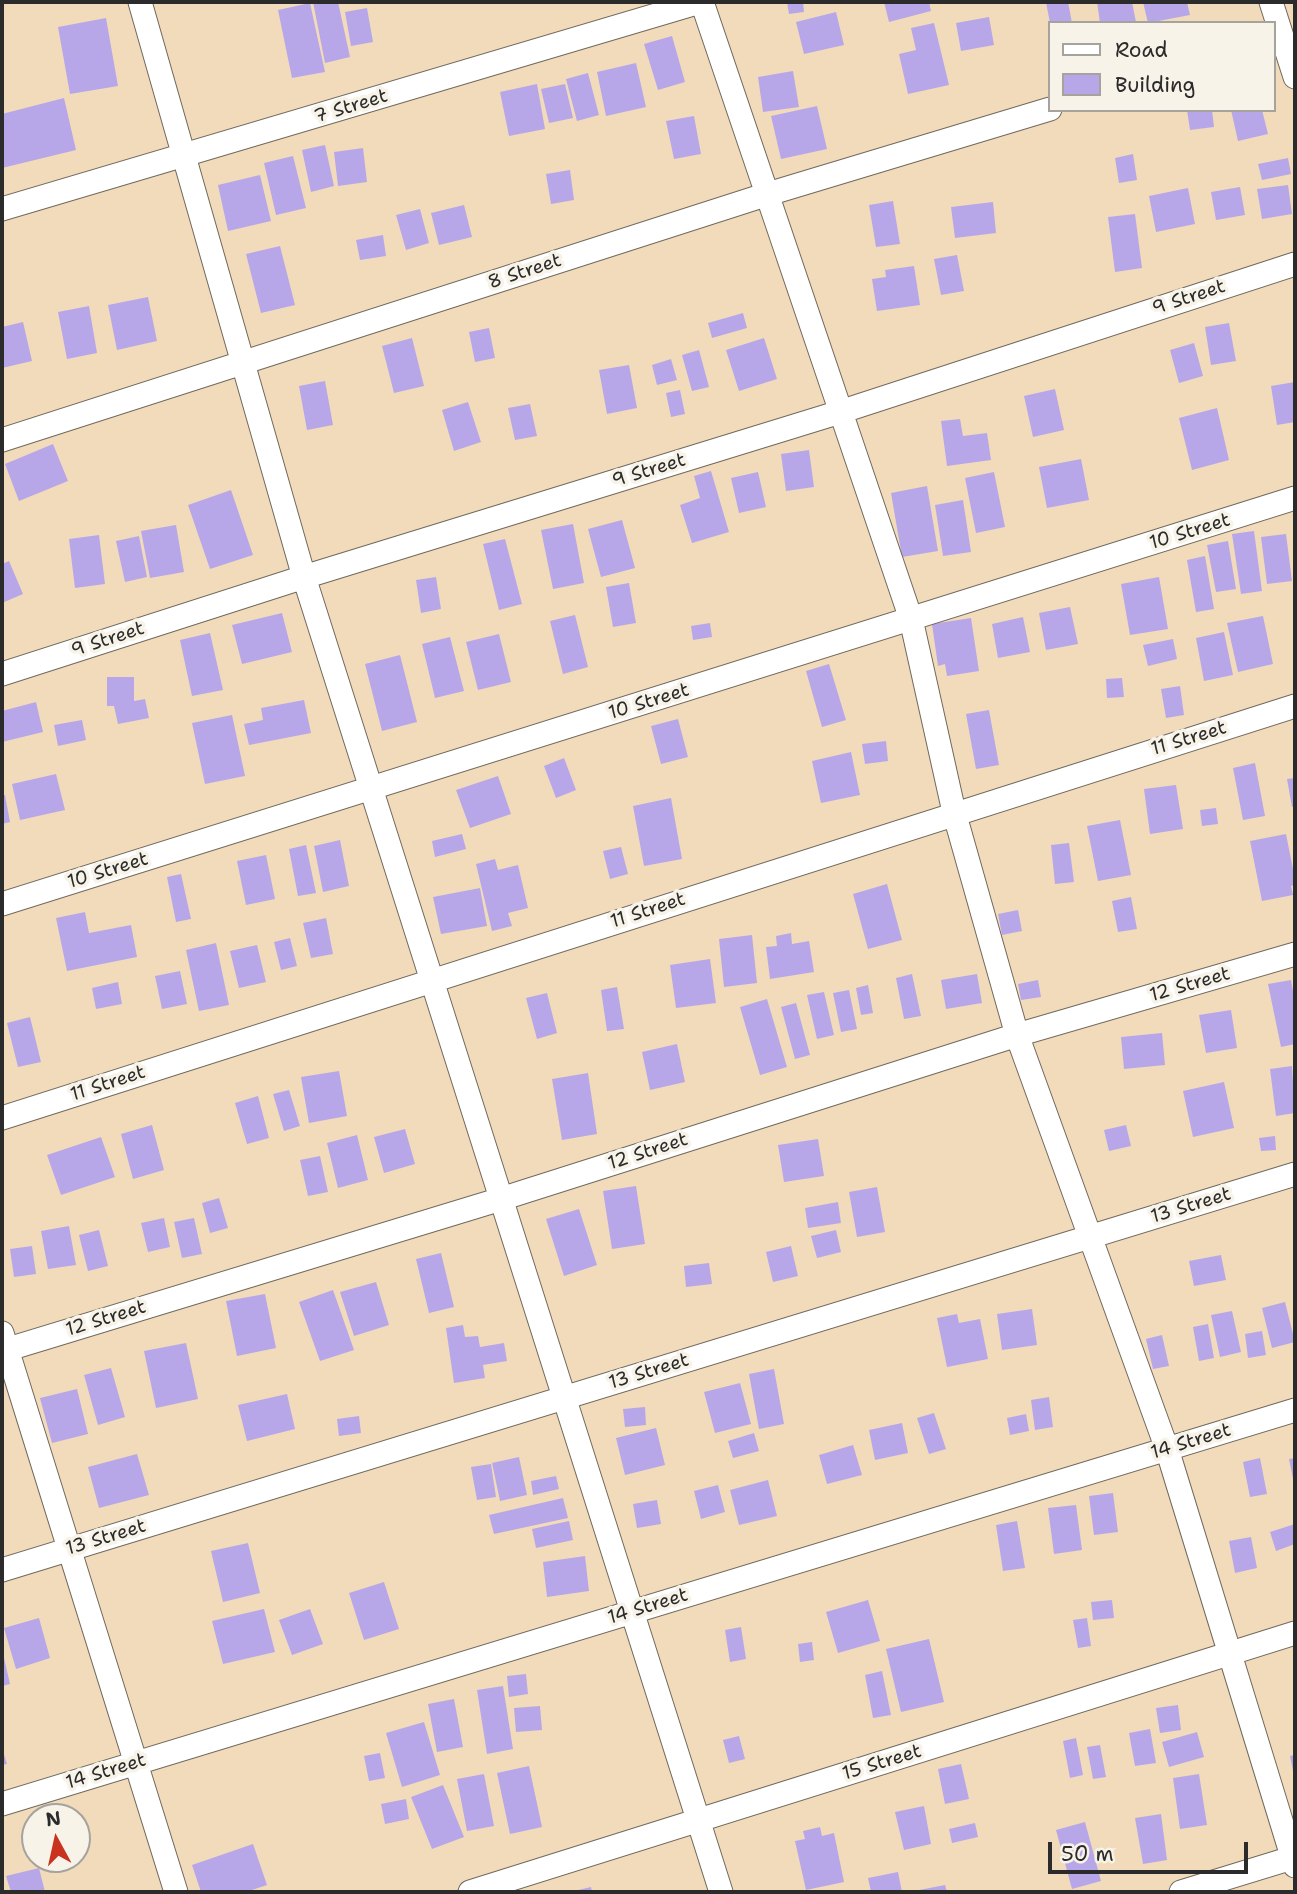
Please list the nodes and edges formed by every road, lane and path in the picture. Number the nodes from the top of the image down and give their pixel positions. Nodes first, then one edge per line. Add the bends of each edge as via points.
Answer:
1 (140, 2) edge
2 (701, 2) edge
3 (1271, 2) edge
4 (1284, 38) edge
5 (1295, 77) edge
6 (1048, 109) edge
7 (186, 157) junction
8 (768, 194) junction
9 (2, 209) edge
10 (1295, 264) edge
11 (241, 363) junction
12 (841, 412) junction
13 (2, 440) edge
14 (1295, 498) edge
15 (304, 577) junction
16 (911, 619) junction
17 (2, 674) edge
18 (1295, 706) edge
19 (370, 789) junction
20 (954, 812) junction
21 (2, 904) edge
22 (1295, 954) edge
23 (432, 981) junction
24 (1017, 1035) junction
25 (2, 1118) edge
26 (1295, 1174) edge
27 (501, 1199) junction
28 (1092, 1236) junction
29 (3, 1344) edge
30 (564, 1398) junction
31 (1295, 1410) edge
32 (1167, 1450) junction
33 (69, 1550) junction
34 (2, 1570) edge
35 (632, 1612) junction
36 (1295, 1633) edge
37 (1230, 1654) junction
38 (135, 1763) junction
39 (2, 1804) edge
40 (698, 1821) junction
41 (1294, 1860) edge
42 (176, 1892) edge
43 (470, 1892) edge
44 (721, 1892) edge
45 (1181, 1892) edge

1 - 7 street
2 - 7 street, 7 Street
2 - 8 street
3 - 4 street
4 - 5 street
6 - 8 street, 8 Street
7 - 9 street, 7 Street
7 - 11 street
8 - 11 street, 8 Street
8 - 12 street
10 - 12 street, 9 Street
11 - 13 street, 8 Street
11 - 15 street
12 - 15 street, 9 Street
12 - 16 street
14 - 16 street, 10 Street
15 - 17 street, 9 Street
15 - 19 street
16 - 19 street, 10 Street
16 - 20 street
18 - 20 street, 11 Street
19 - 21 street, 10 Street
19 - 23 street
20 - 23 street, 11 Street
20 - 24 street
22 - 24 street, 12 Street
23 - 25 street, 11 Street
23 - 27 street
24 - 27 street, 12 Street
24 - 28 street
26 - 28 street, 13 Street
27 - 29 street, 12 Street
27 - 30 street
28 - 30 street, 13 Street
28 - 32 street
29 - 33 street
30 - 33 street, 13 Street
30 - 35 street
31 - 32 street, 14 Street
32 - 35 street, 14 Street
32 - 37 street
33 - 34 street, 13 Street
33 - 38 street
35 - 38 street, 14 Street
35 - 40 street
36 - 37 street, 15 Street
37 - 40 street, 15 Street
37 - 41 street
38 - 39 street, 14 Street
38 - 42 street
40 - 43 street, 15 Street
40 - 44 street
41 - 45 street

